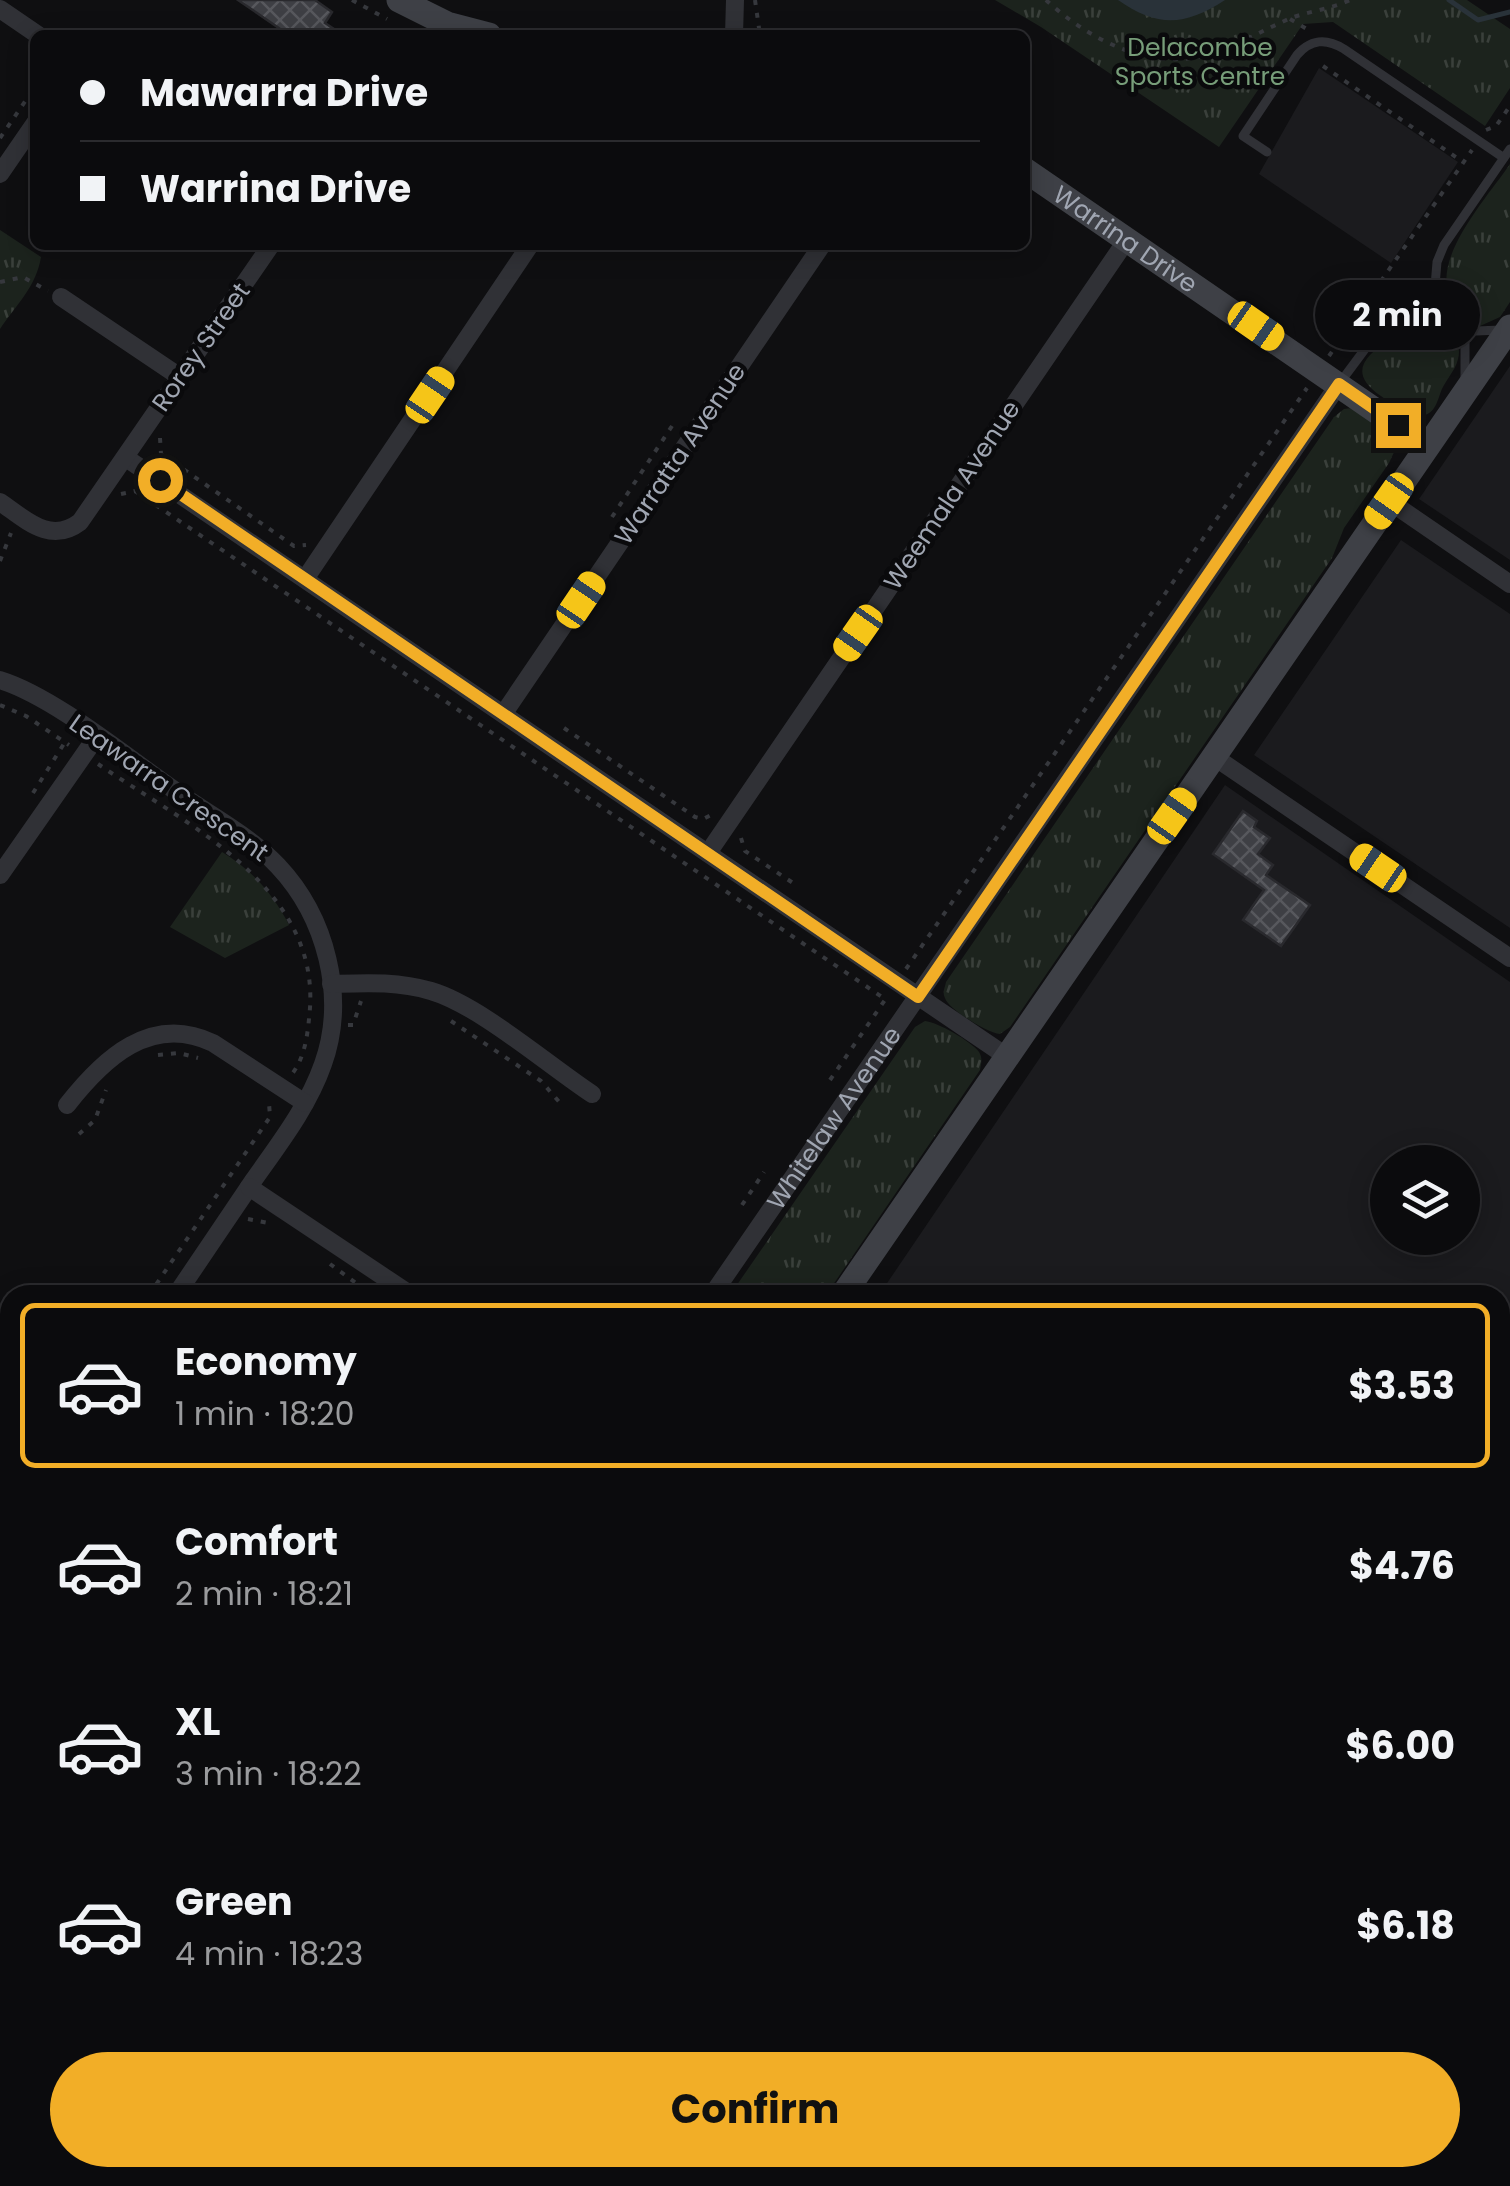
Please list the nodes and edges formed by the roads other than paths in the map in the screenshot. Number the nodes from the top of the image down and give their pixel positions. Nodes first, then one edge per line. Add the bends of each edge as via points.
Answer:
1 (399, 0) edge
2 (735, 0) edge
3 (0, 9) edge
4 (31, 30) edge
5 (470, 30) edge
6 (734, 30) edge
7 (30, 131) edge
8 (1268, 152) dead end
9 (1507, 153) edge
10 (1030, 173) edge
11 (0, 174) edge
12 (1128, 238) junction
13 (268, 250) edge
14 (527, 250) edge
15 (819, 250) edge
16 (62, 297) road end
17 (1400, 302) dead end
18 (1459, 322) junction
19 (1510, 328) edge
20 (180, 378) junction
21 (1339, 384) junction
22 (1464, 394) junction
23 (1427, 446) junction
24 (126, 458) junction
25 (1389, 501) junction
26 (0, 502) edge
27 (305, 580) junction
28 (1510, 584) edge
29 (0, 680) edge
30 (504, 714) junction
31 (97, 736) junction
32 (1213, 756) junction
33 (708, 852) junction
34 (0, 875) edge
35 (1510, 958) edge
36 (331, 984) junction
37 (918, 997) junction
38 (1006, 1056) junction
39 (592, 1094) dead end
40 (305, 1103) junction
41 (67, 1105) dead end
42 (249, 1187) junction
43 (183, 1285) edge
44 (396, 1285) edge
45 (719, 1285) edge
46 (850, 1285) edge

1 - 5 street
2 - 6 street
3 - 4 street
7 - 11 street
8 - 9 lane via 1243,136 1296,56 1322,41
9 - 18 lane via 1437,262 1438,294
10 - 12 street, Warrina Drive
12 - 21 street, Warrina Drive
12 - 33 street, Weemala Avenue
13 - 20 street, Rorey Street
14 - 27 street
15 - 30 street, Warratta Avenue
16 - 20 street
17 - 21 lane, Whitelaw Avenue
18 - 19 lane via 1480,332
18 - 22 lane via 1467,348
19 - 22 street
20 - 24 street, Rorey Street
21 - 23 street, Warrina Drive
21 - 37 street, Whitelaw Avenue
22 - 23 street
23 - 25 street
24 - 26 street, Rorey Street via 80,522 63,531 40,528
24 - 27 street
25 - 28 street
25 - 32 street
27 - 30 street
29 - 31 street, Leawarra Crescent
30 - 33 street
31 - 34 street
31 - 36 street, Leawarra Crescent via 276,863 312,915
32 - 35 street
32 - 38 street
33 - 37 street
36 - 39 street via 395,983 440,994
36 - 40 street, Leawarra Crescent via 325,1057
37 - 38 street
37 - 45 street, Whitelaw Avenue
38 - 46 street
40 - 41 street via 213,1043 175,1034 140,1041 109,1058
40 - 42 street, Leawarra Crescent
42 - 43 street, Leawarra Crescent
42 - 44 street

